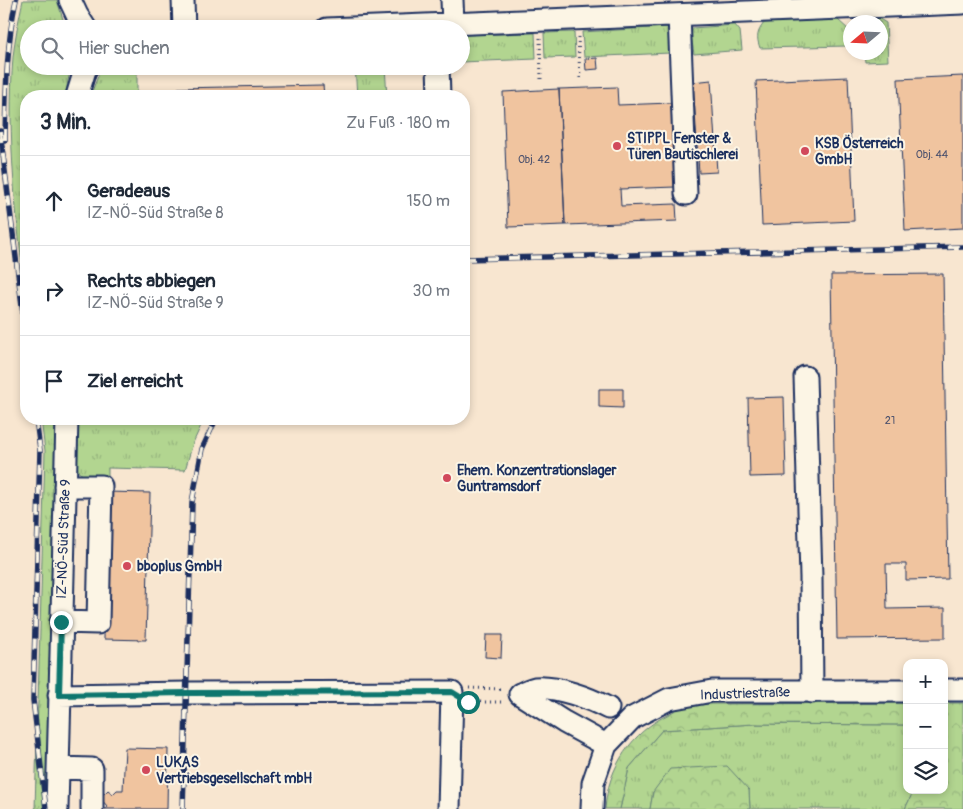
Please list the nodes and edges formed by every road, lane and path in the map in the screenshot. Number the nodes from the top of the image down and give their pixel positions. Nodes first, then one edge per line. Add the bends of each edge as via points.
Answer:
1 (70, 0) edge
2 (183, 0) edge
3 (452, 0) edge
4 (963, 3) edge
5 (858, 4) edge
6 (679, 14) junction
7 (577, 19) junction
8 (80, 20) edge
9 (184, 20) edge
10 (444, 20) edge
11 (539, 20) junction
12 (470, 24) edge
13 (84, 75) edge
14 (438, 75) edge
15 (580, 78) dead end
16 (541, 80) dead end
17 (79, 90) edge
18 (439, 90) edge
19 (686, 194) dead end
20 (805, 377) dead end
21 (67, 425) edge
22 (65, 486) junction
23 (61, 622) junction
24 (948, 690) edge
25 (963, 690) edge
26 (903, 691) edge
27 (452, 692) junction
28 (812, 692) junction
29 (520, 694) junction
30 (59, 695) junction
31 (608, 708) dead end
32 (606, 746) junction
33 (58, 768) junction
34 (56, 809) edge
35 (92, 809) edge
36 (449, 809) edge
37 (592, 809) edge

1 - 8 street
2 - 9 street
3 - 10 street
4 - 5 street
5 - 6 street
6 - 7 street
6 - 19 street
7 - 11 street
7 - 15 path
11 - 12 street
11 - 16 path
13 - 17 street
14 - 18 street
20 - 28 street
21 - 22 street, IZ-NÖ-Süd Straße 9
22 - 23 street, IZ-NÖ-Süd Straße 9
22 - 23 street via 101,486 98,623
23 - 30 street, IZ-NÖ-Süd Straße 9
24 - 25 street
26 - 28 street, Industriestraße
27 - 29 path via 487,688
27 - 29 path via 468,702 503,702
27 - 30 street
27 - 36 street
28 - 32 street, Industriestraße via 712,691 668,699 632,718
29 - 31 street via 534,688 552,689 593,700
29 - 32 street
30 - 33 street, IZ-NÖ-Süd Straße 9
32 - 37 street, Industriestraße via 593,783
33 - 34 street, IZ-NÖ-Süd Straße 9
33 - 35 street via 92,769

